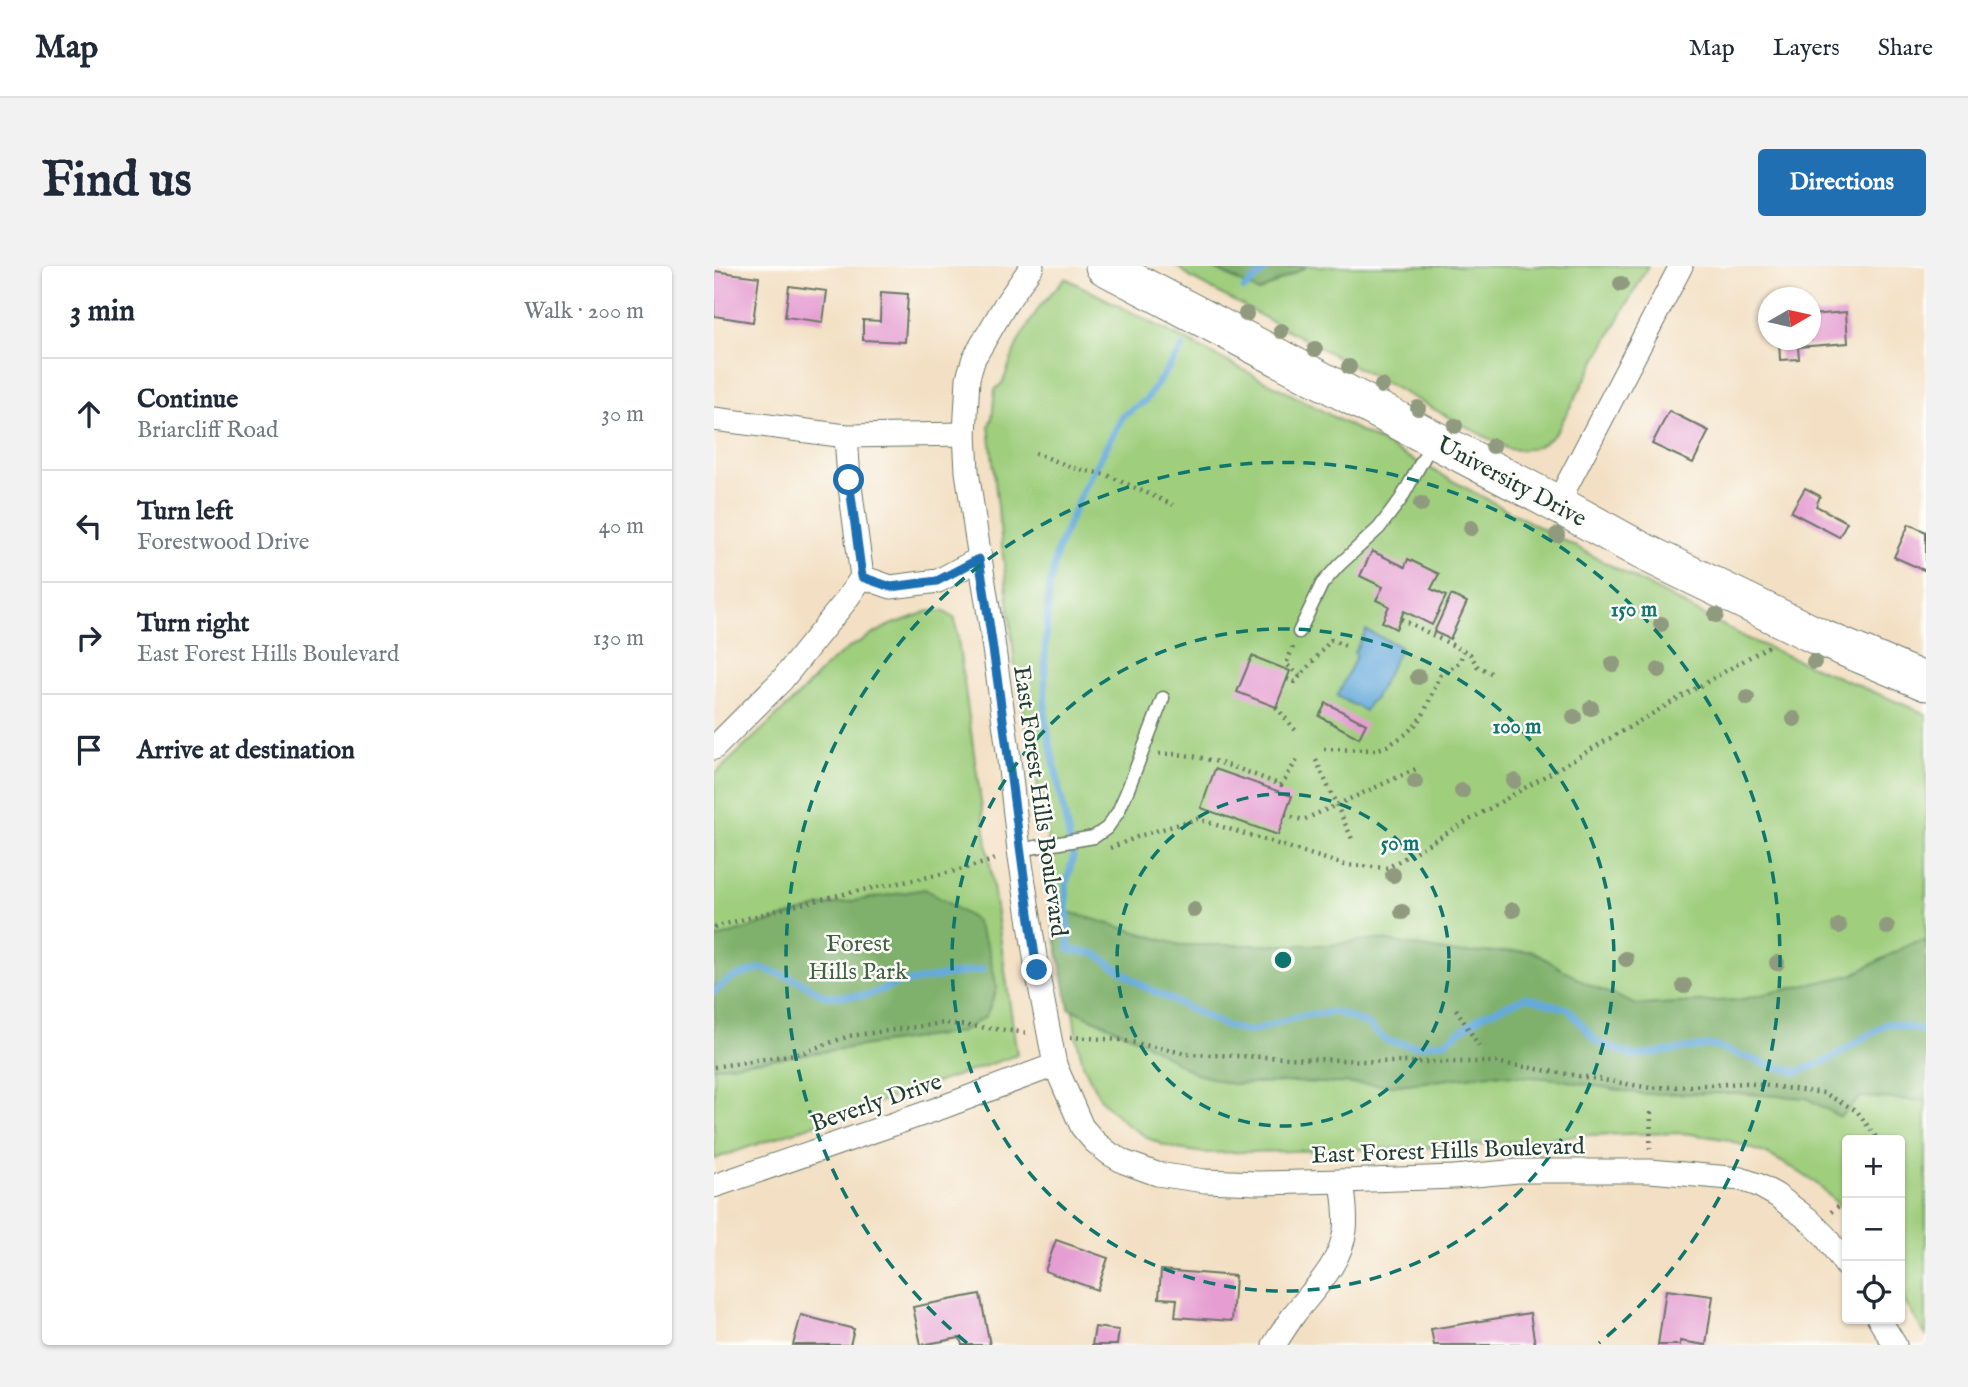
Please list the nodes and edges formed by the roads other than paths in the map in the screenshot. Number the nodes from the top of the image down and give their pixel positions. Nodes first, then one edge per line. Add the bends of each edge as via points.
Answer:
1 (1032, 266) edge
2 (1104, 266) edge
3 (1681, 266) edge
4 (714, 419) edge
5 (965, 434) junction
6 (846, 436) junction
7 (1434, 439) junction
8 (1557, 504) junction
9 (979, 559) junction
10 (862, 577) junction
11 (1299, 632) road end
12 (1926, 682) edge
13 (1163, 698) dead end
14 (714, 748) edge
15 (1019, 850) junction
16 (1055, 1065) junction
17 (1342, 1181) junction
18 (714, 1186) edge
19 (1843, 1261) edge
20 (1882, 1324) edge
21 (1274, 1345) edge
22 (1895, 1345) edge

1 - 5 street, East Forest Hills Boulevard via 974,358 968,378
2 - 7 main road, University Drive
3 - 8 street
4 - 6 street
5 - 6 street
5 - 9 street, East Forest Hills Boulevard
6 - 10 street
7 - 8 main road, University Drive
7 - 11 lane via 1379,528 1322,584
8 - 12 main road, University Drive via 1728,594
9 - 10 street via 937,581 891,587
9 - 15 street, East Forest Hills Boulevard
10 - 14 street via 782,680
13 - 15 lane via 1118,812 1107,828 1094,837
15 - 16 street, East Forest Hills Boulevard
16 - 17 street, East Forest Hills Boulevard via 1082,1127 1124,1162 1157,1174 1205,1181
16 - 18 street, Beverly Drive
17 - 19 street, East Forest Hills Boulevard via 1518,1171 1650,1171 1741,1179 1776,1195 1808,1219
17 - 21 street via 1346,1210 1340,1250
20 - 22 street

